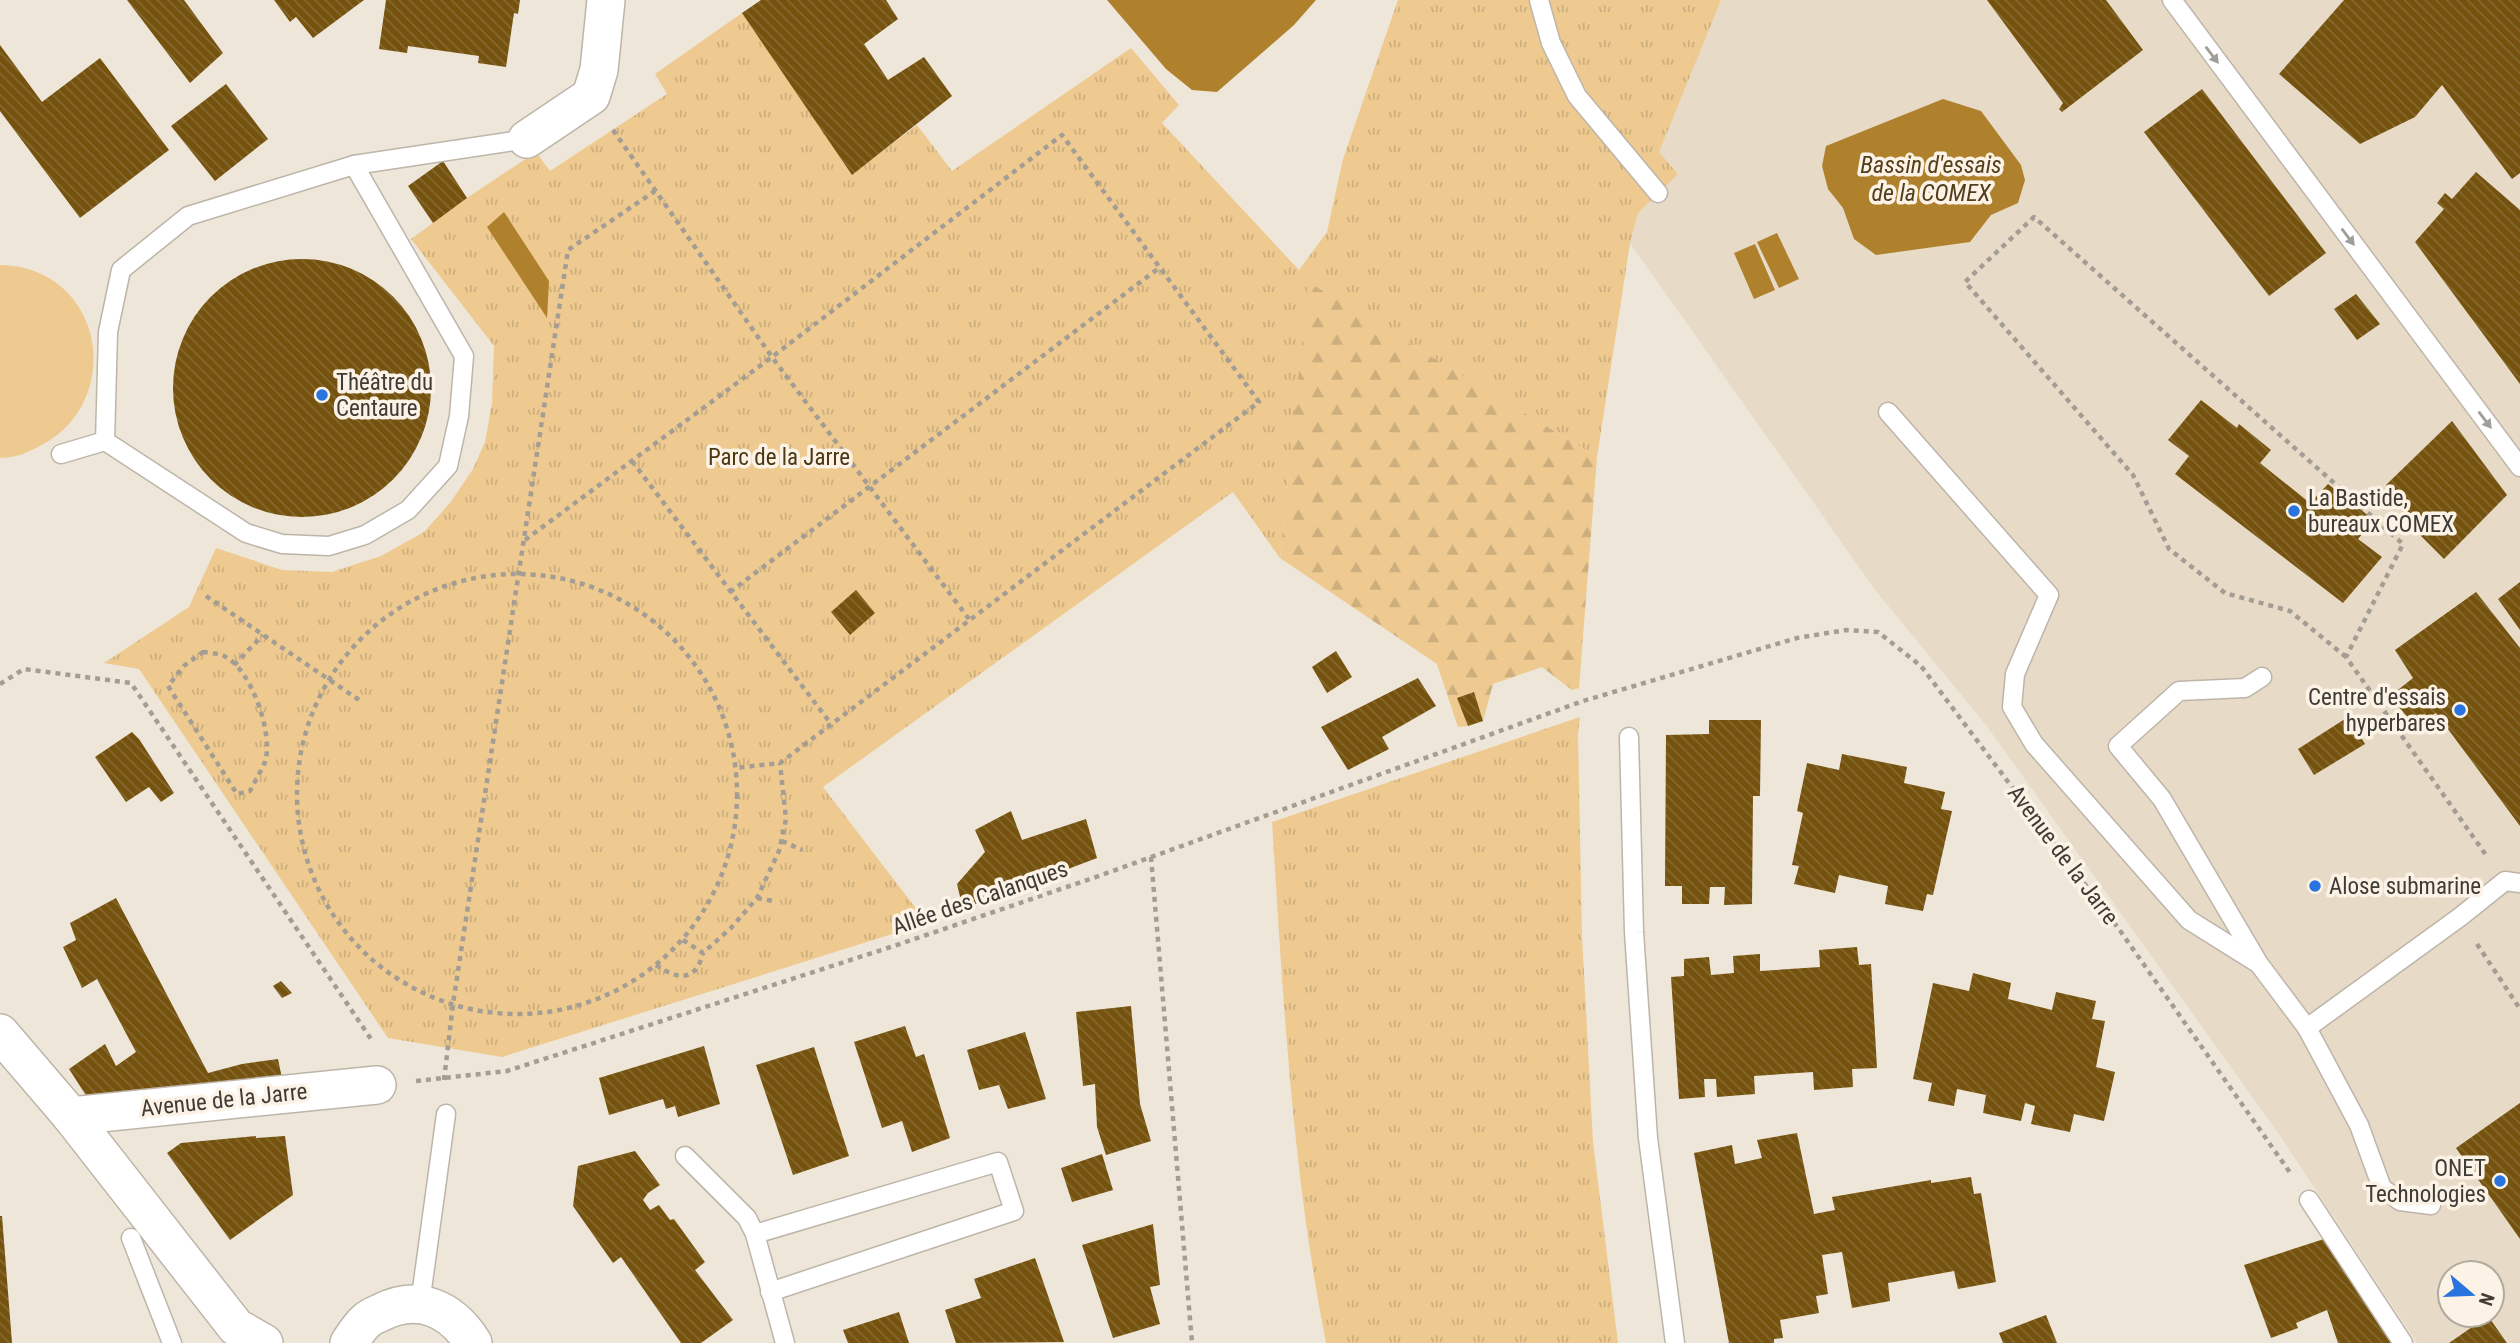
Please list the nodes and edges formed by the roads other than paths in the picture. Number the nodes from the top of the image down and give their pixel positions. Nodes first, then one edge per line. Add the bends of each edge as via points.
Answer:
1 (606, 0) edge
2 (1539, 0) edge
3 (2172, 0) edge
4 (527, 139) joint
5 (355, 165) junction
6 (1658, 193) dead end
7 (1888, 412) dead end
8 (105, 441) junction
9 (61, 454) dead end
10 (2520, 467) edge
11 (2262, 677) dead end
12 (1629, 737) dead end
13 (2512, 882) edge
14 (2259, 964) junction
15 (2306, 1028) junction
16 (0, 1033) edge
17 (377, 1085) road end
18 (446, 1114) road end
19 (71, 1116) junction
20 (685, 1156) dead end
21 (2308, 1200) road end
22 (2431, 1205) dead end
23 (755, 1234) junction
24 (131, 1238) dead end
25 (770, 1292) junction
26 (420, 1304) junction
27 (172, 1343) edge
28 (264, 1343) edge
29 (349, 1343) edge
30 (473, 1343) edge
31 (785, 1343) edge
32 (1675, 1343) edge
33 (2403, 1343) edge

1 - 4 street via 599,71 591,96
2 - 6 lane via 1550,43 1577,96
3 -> 10 lane
4 - 5 lane
5 - 8 lane via 188,216 121,270 108,332
5 - 8 lane via 464,356 459,416 448,466 408,510 365,535 329,547 282,544 246,533
7 - 14 lane via 2049,595 2015,674 2012,707 2034,744 2189,920
8 - 9 lane
11 - 14 lane via 2245,688 2179,691 2118,746 2162,799
12 - 32 lane via 1634,932 1648,1138
13 - 15 lane
14 - 15 lane
15 - 22 lane via 2359,1125 2382,1188 2400,1200
16 - 19 street
17 - 19 street, Avenue de la Jarre
18 - 26 lane
19 - 28 street via 236,1327
20 - 23 lane via 747,1218
21 - 33 lane
23 - 25 lane
23 - 25 lane via 998,1162 1014,1211
24 - 27 lane
25 - 31 lane
26 - 29 street via 393,1306 366,1320
26 - 30 street via 444,1312 463,1326

